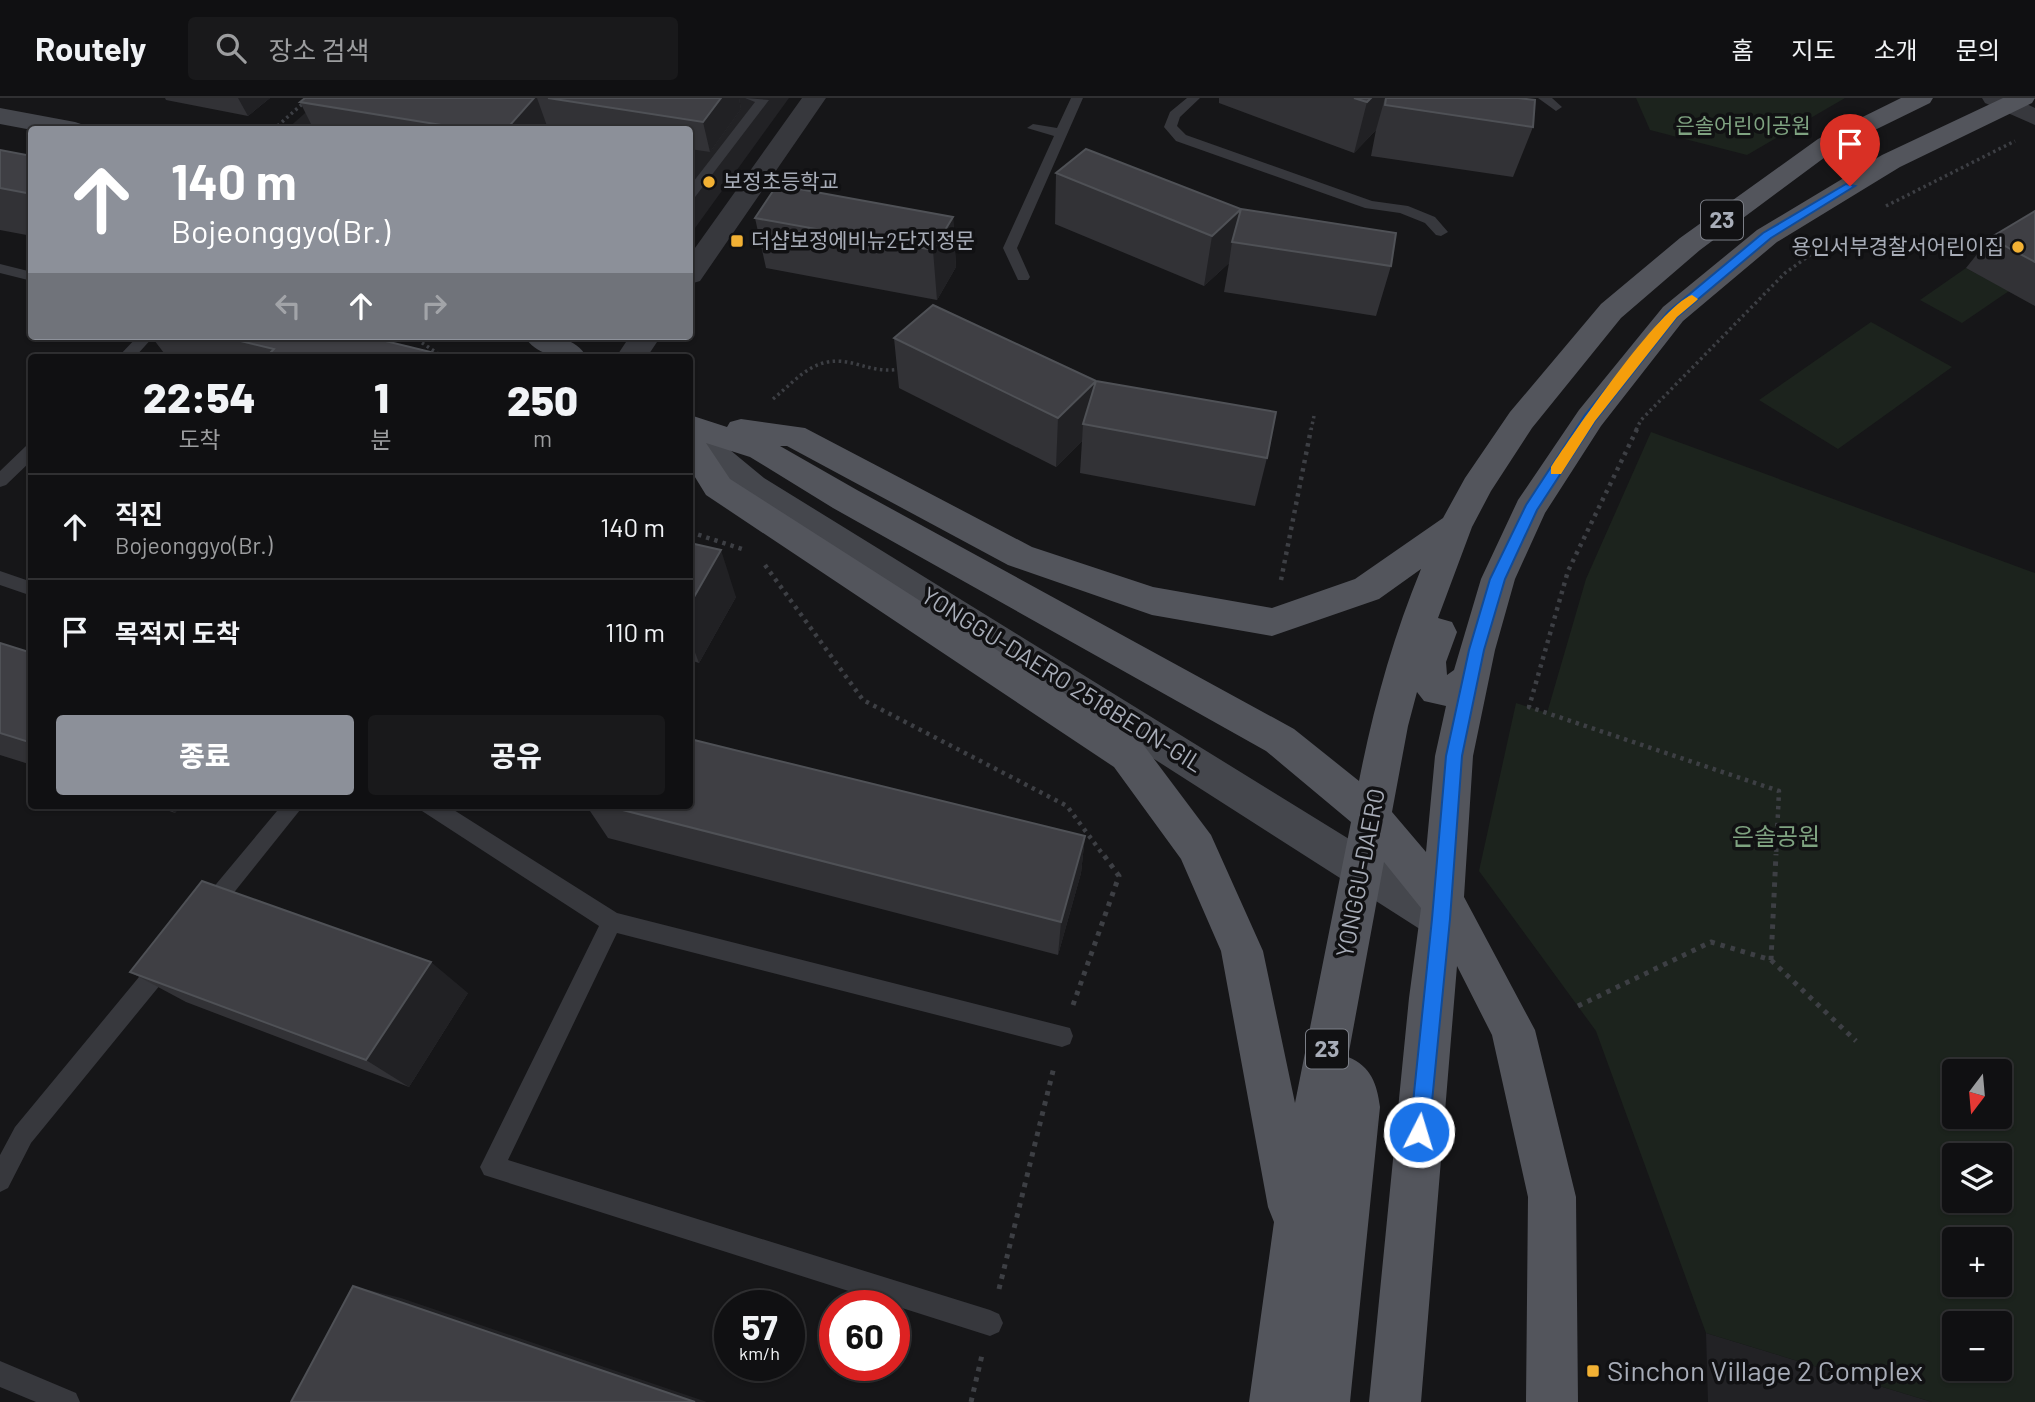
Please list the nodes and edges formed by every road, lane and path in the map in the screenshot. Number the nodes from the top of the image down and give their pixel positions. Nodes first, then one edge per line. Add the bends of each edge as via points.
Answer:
1 (309, 98) edge
2 (751, 98) edge
3 (814, 98) edge
4 (1077, 98) edge
5 (1194, 98) edge
6 (1544, 98) edge
7 (1921, 98) edge
8 (1994, 98) edge
9 (2023, 98) edge
10 (1556, 107) dead end
11 (0, 116) edge
12 (54, 126) edge
13 (278, 126) edge
14 (2029, 127) edge
15 (1033, 128) dead end
16 (1061, 133) junction
17 (693, 190) edge
18 (1881, 209) dead end
19 (1441, 232) dead end
20 (1836, 236) dead end
21 (0, 268) edge
22 (693, 271) edge
23 (28, 276) edge
24 (1023, 277) dead end
25 (143, 340) edge
26 (418, 340) edge
27 (545, 340) edge
28 (129, 354) edge
29 (439, 354) edge
30 (567, 354) edge
31 (909, 364) edge
32 (1314, 416) dead end
33 (693, 425) edge
34 (693, 426) edge
35 (748, 431) junction
36 (693, 437) edge
37 (693, 449) edge
38 (28, 454) edge
39 (0, 481) edge
40 (1477, 486) junction
41 (1455, 527) junction
42 (693, 534) edge
43 (1289, 539) dead end
44 (746, 550) dead end
45 (757, 554) dead end
46 (0, 578) edge
47 (28, 588) edge
48 (1471, 679) junction
49 (291, 809) edge
50 (435, 809) edge
51 (1361, 867) junction
52 (1441, 919) junction
53 (198, 922) edge
54 (612, 922) junction
55 (180, 943) edge
56 (1770, 960) junction
57 (1578, 1006) dead end
58 (1062, 1036) junction
59 (1856, 1041) dead end
60 (1321, 1083) junction
61 (0, 1180) edge
62 (1297, 1232) junction
63 (990, 1323) junction
64 (0, 1374) edge
65 (67, 1402) edge
66 (971, 1402) edge
67 (1275, 1402) edge
68 (1324, 1402) edge
69 (1395, 1402) edge
70 (1552, 1402) edge

1 - 13 path
2 - 17 lane via 763,100
3 - 22 street
4 - 16 lane
5 - 19 lane via 1174,115 1170,127 1181,138 1370,205 1403,209 1430,220
6 - 10 lane
7 - 40 main road, YONGGU-DAERO / 23 via 1827,144 1689,244 1611,311 1521,420
8 - 14 street
9 - 48 main road, 23 via 1891,162 1767,236 1672,314 1590,418 1531,509 1498,579
11 - 12 street
14 - 18 path
15 - 16 lane
16 - 24 lane via 1010,248
20 - 56 path via 1785,273 1642,421 1568,571 1529,707 1779,791
21 - 23 lane
25 - 28 lane
26 - 29 path
27 - 30 street
31 - 35 path via 883,372 835,359 818,363 772,400
32 - 43 path
33 - 35 main road
34 - 70 main road via 761,449 1280,740 1367,811 1452,916 1513,1030 1552,1196
35 - 41 main road via 794,436 1020,556 1152,601 1272,622 1367,589
36 - 51 street, YONGGU-DAERO 2518BEON-GIL via 752,486
37 - 62 main road via 718,487 1128,755 1197,848 1242,951
38 - 39 lane
40 - 41 main road, YONGGU-DAERO / 23
40 - 48 main road via 1479,521 1425,669 1437,690 1452,691
41 - 51 main road, YONGGU-DAERO / 23 via 1423,607 1389,726
42 - 44 path
45 - 58 path via 863,700 1067,806 1119,876
46 - 47 lane
48 - 52 main road, 23 via 1454,756
49 - 53 lane
50 - 54 lane
51 - 52 street, YONGGU-DAERO 2518BEON-GIL
51 - 60 main road, YONGGU-DAERO / 23
52 - 69 main road, 23
54 - 58 lane
54 - 63 lane via 492,1167
55 - 61 lane via 23,1135
56 - 57 path via 1711,942
56 - 59 path
58 - 63 path
60 - 62 main road, YONGGU-DAERO / 23
60 - 68 main road via 1339,1076 1348,1080 1355,1089 1357,1107
62 - 67 main road, YONGGU-DAERO / 23
63 - 66 path
64 - 65 lane

